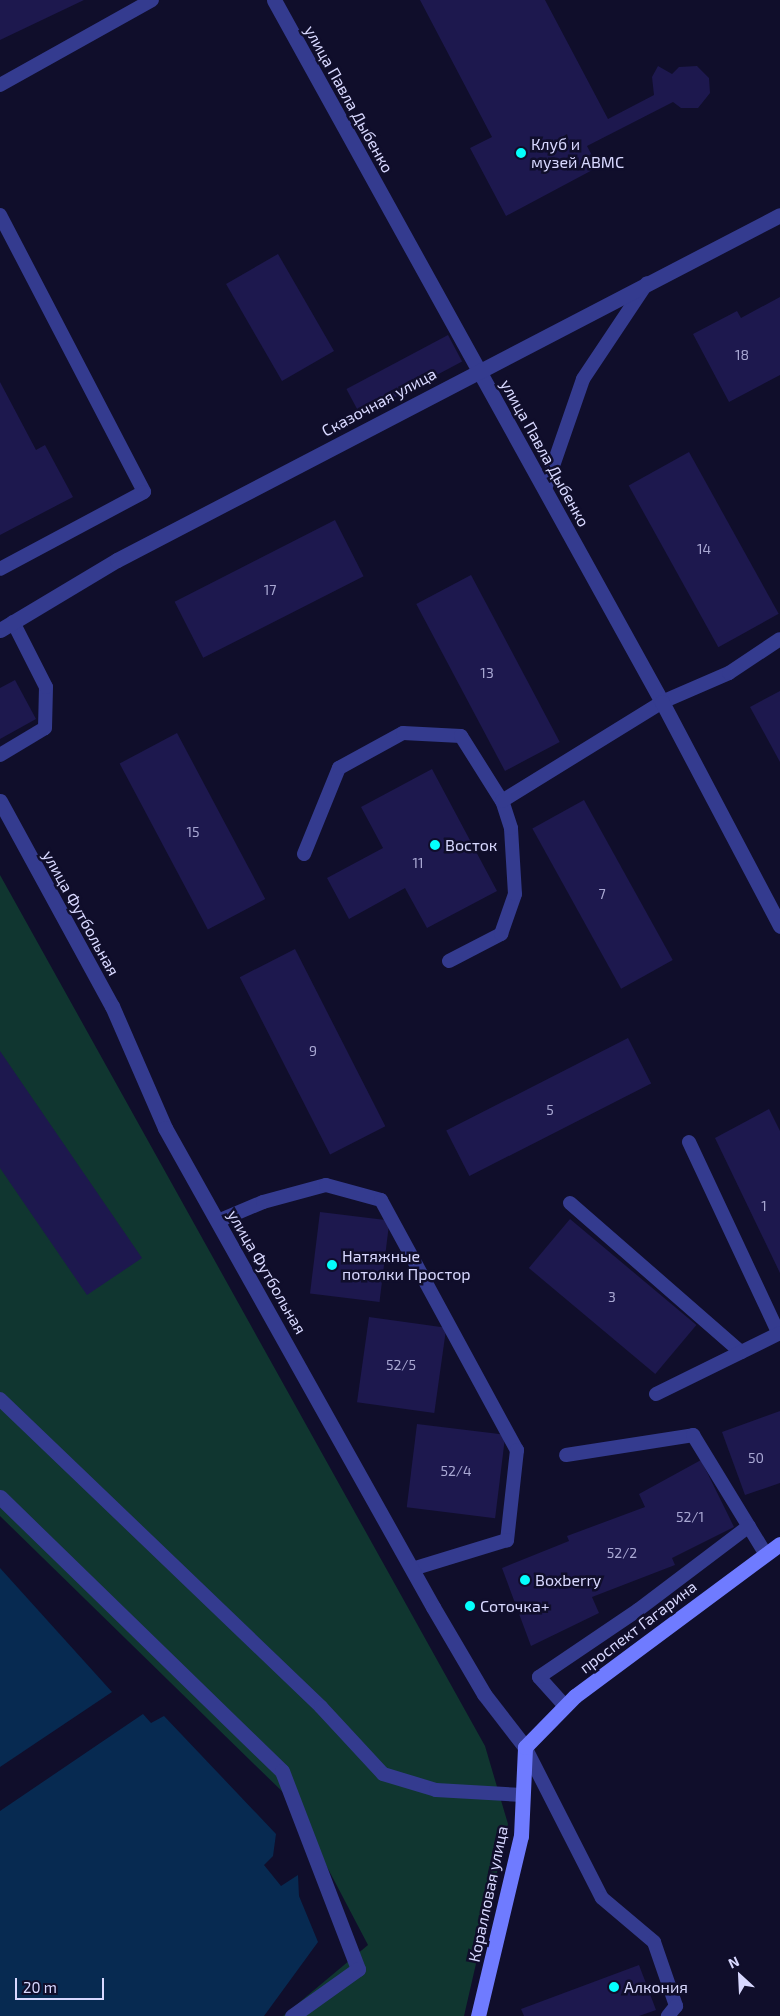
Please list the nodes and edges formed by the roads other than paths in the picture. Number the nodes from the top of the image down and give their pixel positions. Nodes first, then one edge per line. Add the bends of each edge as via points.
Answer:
1 (152, 0) edge
2 (274, 0) edge
3 (0, 85) edge
4 (0, 215) edge
5 (780, 215) edge
6 (647, 283) junction
7 (479, 370) junction
8 (545, 489) junction
9 (0, 569) edge
10 (6, 626) edge
11 (780, 640) edge
12 (662, 702) junction
13 (0, 755) edge
14 (0, 801) edge
15 (502, 801) junction
16 (304, 854) dead end
17 (780, 926) edge
18 (449, 961) dead end
19 (689, 1142) dead end
20 (570, 1203) dead end
21 (218, 1221) junction
22 (780, 1333) edge
23 (741, 1352) junction
24 (656, 1394) dead end
25 (0, 1398) edge
26 (566, 1455) dead end
27 (0, 1497) edge
28 (749, 1526) junction
29 (780, 1544) edge
30 (765, 1553) junction
31 (412, 1569) junction
32 (565, 1706) junction
33 (525, 1747) junction
34 (523, 1795) junction
35 (292, 2016) edge
36 (478, 2016) edge
37 (668, 2016) edge

1 - 3 lane
2 - 7 street, улица Павла Дыбенко
4 - 9 lane via 144,492
5 - 6 street, Сказочная улица
6 - 7 street, Сказочная улица
6 - 8 lane via 584,379
7 - 8 street, улица Павла Дыбенко
7 - 10 street, Сказочная улица via 117,560
8 - 12 street, улица Павла Дыбенко
10 - 13 lane via 46,687 45,728
11 - 12 lane via 729,673
12 - 15 lane
12 - 17 street, улица Павла Дыбенко
14 - 21 street, улица Футбольная via 112,1006 165,1128
15 - 16 lane via 461,736 403,733 339,768
15 - 18 lane via 511,828 515,894 510,910 502,934
19 - 22 lane
20 - 23 lane
21 - 31 street, улица Футбольная
21 - 31 lane via 262,1202 326,1185 362,1191 381,1200 386,1208 517,1450 507,1540
22 - 23 lane
23 - 24 lane
25 - 34 lane via 320,1707 384,1774 436,1790
26 - 28 lane via 693,1435
27 - 35 street via 282,1771 358,1969
28 - 30 lane
28 - 32 lane via 539,1678
29 - 30 main road, проспект Гагарина
30 - 32 main road, проспект Гагарина
31 - 33 street, улица Футбольная via 484,1694
32 - 33 main road, проспект Гагарина
33 - 34 main road, Коралловая улица
33 - 37 lane via 602,1898 654,1942 676,2006
34 - 36 main road, Коралловая улица via 521,1836

